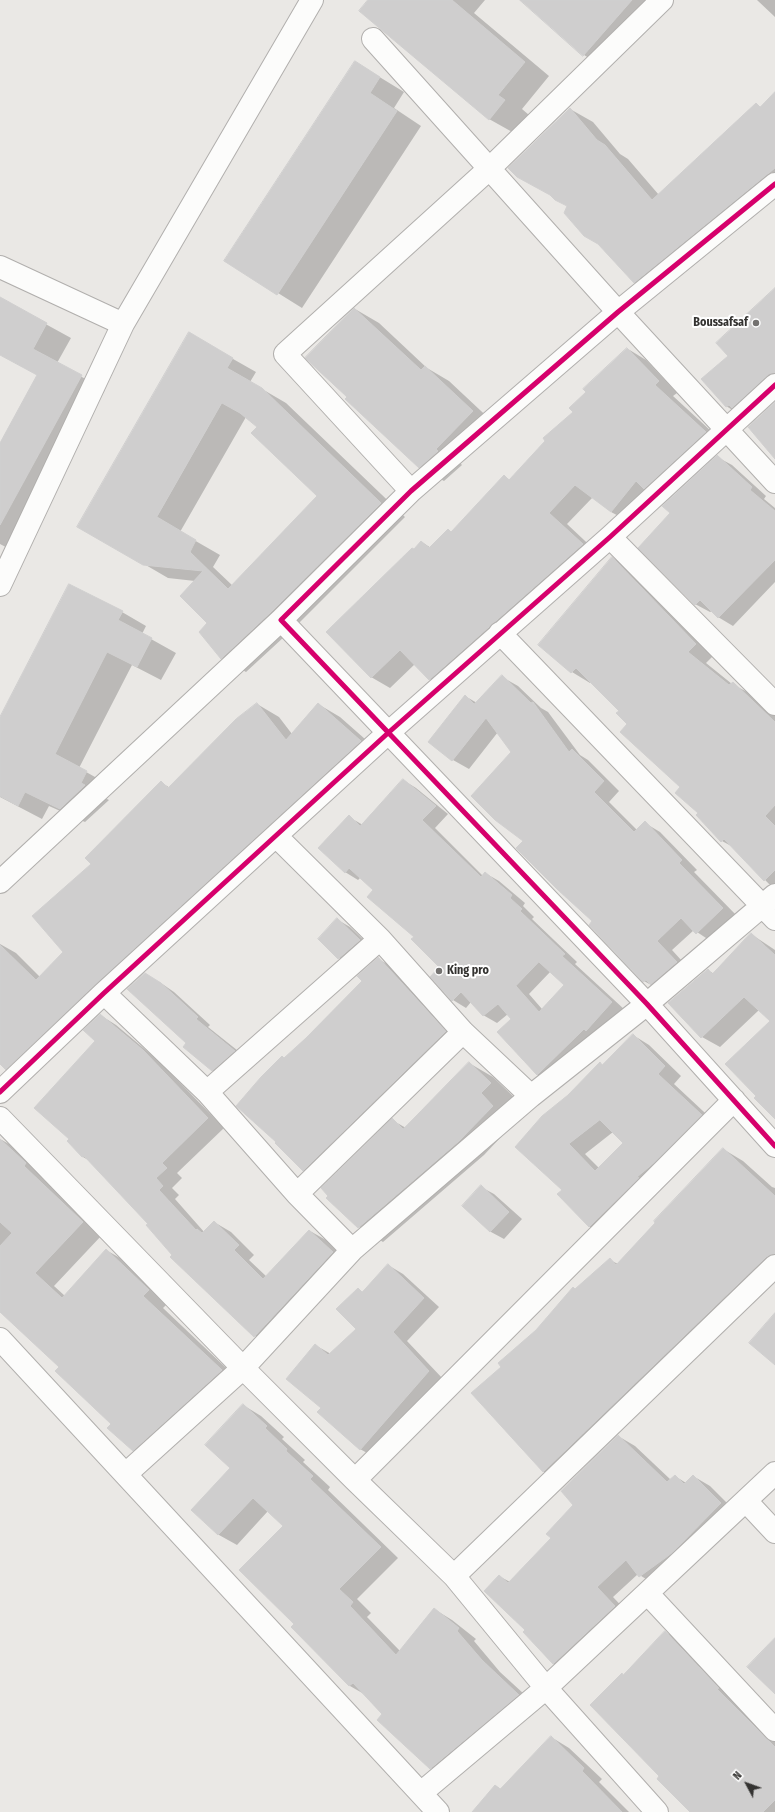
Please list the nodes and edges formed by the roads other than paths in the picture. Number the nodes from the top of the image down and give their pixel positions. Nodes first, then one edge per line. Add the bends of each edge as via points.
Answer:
1 (312, 0) edge
2 (662, 0) edge
3 (373, 39) dead end
4 (490, 168) junction
5 (775, 184) edge
6 (0, 267) edge
7 (618, 312) junction
8 (123, 324) junction
9 (775, 385) edge
10 (725, 430) junction
11 (775, 482) edge
12 (411, 491) junction
13 (610, 537) junction
14 (0, 585) edge
15 (281, 620) junction
16 (500, 633) junction
17 (775, 704) edge
18 (388, 733) junction
19 (276, 836) junction
20 (0, 882) edge
21 (771, 907) edge
22 (380, 939) junction
23 (104, 993) junction
24 (647, 1004) junction
25 (463, 1032) junction
26 (0, 1092) edge
27 (207, 1092) junction
28 (531, 1096) junction
29 (734, 1100) junction
30 (0, 1118) edge
31 (775, 1146) edge
32 (297, 1194) junction
33 (352, 1250) junction
34 (775, 1266) edge
35 (0, 1339) edge
36 (243, 1368) junction
37 (127, 1473) junction
38 (775, 1473) edge
39 (355, 1480) junction
40 (746, 1501) junction
41 (775, 1532) edge
42 (454, 1576) junction
43 (648, 1594) junction
44 (546, 1688) junction
45 (775, 1730) edge
46 (421, 1793) junction
47 (438, 1812) edge
48 (657, 1812) edge

1 - 8 street
2 - 4 street
3 - 4 street
4 - 7 street
4 - 12 street via 285,354
5 - 7 street
6 - 8 street
7 - 10 street
7 - 12 street
8 - 14 street
9 - 10 street
10 - 11 street
10 - 13 street
12 - 15 street
13 - 16 street
13 - 17 street
15 - 18 street
15 - 20 street
16 - 18 street
16 - 21 street
18 - 19 street
18 - 24 street
19 - 22 street
19 - 23 street
21 - 24 street
22 - 25 street
22 - 27 street
23 - 26 street
23 - 27 street
24 - 28 street
24 - 29 street
25 - 28 street
25 - 32 street
27 - 32 street
28 - 33 street
29 - 31 street
29 - 39 street
30 - 36 street
32 - 33 street
33 - 36 street
34 - 42 street
35 - 37 street
36 - 37 street
36 - 39 street
37 - 46 street
38 - 40 street
39 - 42 street
40 - 41 street
40 - 43 street
42 - 44 street
43 - 44 street
43 - 45 street
44 - 46 street
44 - 48 street
46 - 47 street

